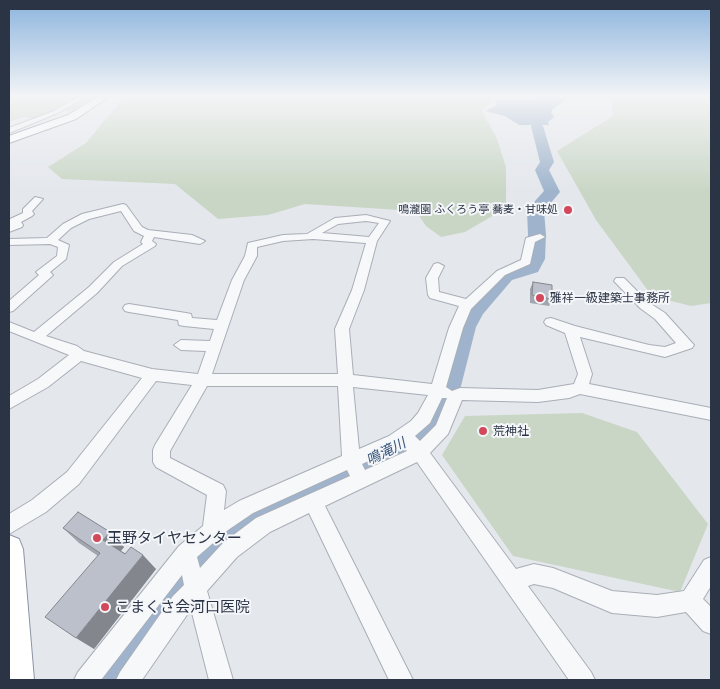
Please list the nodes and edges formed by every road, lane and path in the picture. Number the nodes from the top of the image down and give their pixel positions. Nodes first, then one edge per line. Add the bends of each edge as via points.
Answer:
1 (40, 128) edge
2 (9, 140) edge
3 (38, 199) dead end
4 (10, 223) edge
5 (150, 235) junction
6 (311, 236) junction
7 (537, 238) dead end
8 (50, 241) junction
9 (200, 241) dead end
10 (372, 241) junction
11 (9, 242) edge
12 (438, 266) dead end
13 (620, 281) dead end
14 (468, 304) junction
15 (9, 308) edge
16 (129, 308) dead end
17 (551, 322) dead end
18 (224, 325) junction
19 (9, 326) edge
20 (571, 330) junction
21 (35, 338) junction
22 (181, 345) dead end
23 (216, 346) junction
24 (79, 355) junction
25 (152, 376) junction
26 (203, 380) junction
27 (344, 380) junction
28 (580, 388) junction
29 (447, 393) junction
30 (9, 403) edge
31 (711, 414) edge
32 (411, 443) junction
33 (356, 470) junction
34 (314, 504) junction
35 (9, 525) edge
36 (212, 531) junction
37 (9, 549) edge
38 (711, 567) edge
39 (191, 569) junction
40 (512, 581) junction
41 (690, 601) junction
42 (711, 623) edge
43 (17, 680) edge
44 (86, 680) edge
45 (128, 680) edge
46 (221, 680) edge
47 (400, 680) edge
48 (583, 680) edge

1 - 2 highway
3 - 4 street via 26,211 29,214
5 - 8 street via 138,229 123,207 86,216 66,226
5 - 9 street
5 - 21 street via 146,242 151,244 118,264 93,290
6 - 10 street
6 - 10 street via 336,221 366,218 385,221
6 - 18 street via 252,245 251,256 238,280
7 - 14 street via 530,240 526,262 501,273
8 - 11 street
8 - 15 street via 64,245 62,257 42,272 47,275
10 - 27 street via 358,290 342,329
12 - 14 street via 432,278 434,296
13 - 20 street via 687,345 665,352 649,350
14 - 29 street via 456,328
16 - 18 street via 186,317 184,322
17 - 20 street
18 - 23 street
19 - 21 street
20 - 28 street via 585,374
21 - 24 street
22 - 23 street
23 - 26 street
24 - 25 street
24 - 30 street via 43,383
25 - 26 street
25 - 35 street via 73,478
26 - 27 street
26 - 36 street via 161,450 162,462 217,491
27 - 29 street
27 - 33 street
28 - 29 street via 538,396
28 - 31 street
29 - 32 street via 442,429
32 - 33 street
32 - 40 street
33 - 34 street
33 - 36 street via 246,507
34 - 39 street via 263,526 230,550
34 - 47 street
36 - 39 street
37 - 43 highway
38 - 41 street
39 - 44 street
39 - 45 street
39 - 46 street
40 - 41 street via 534,574 553,578 612,602 657,606
40 - 48 street
41 - 42 street

